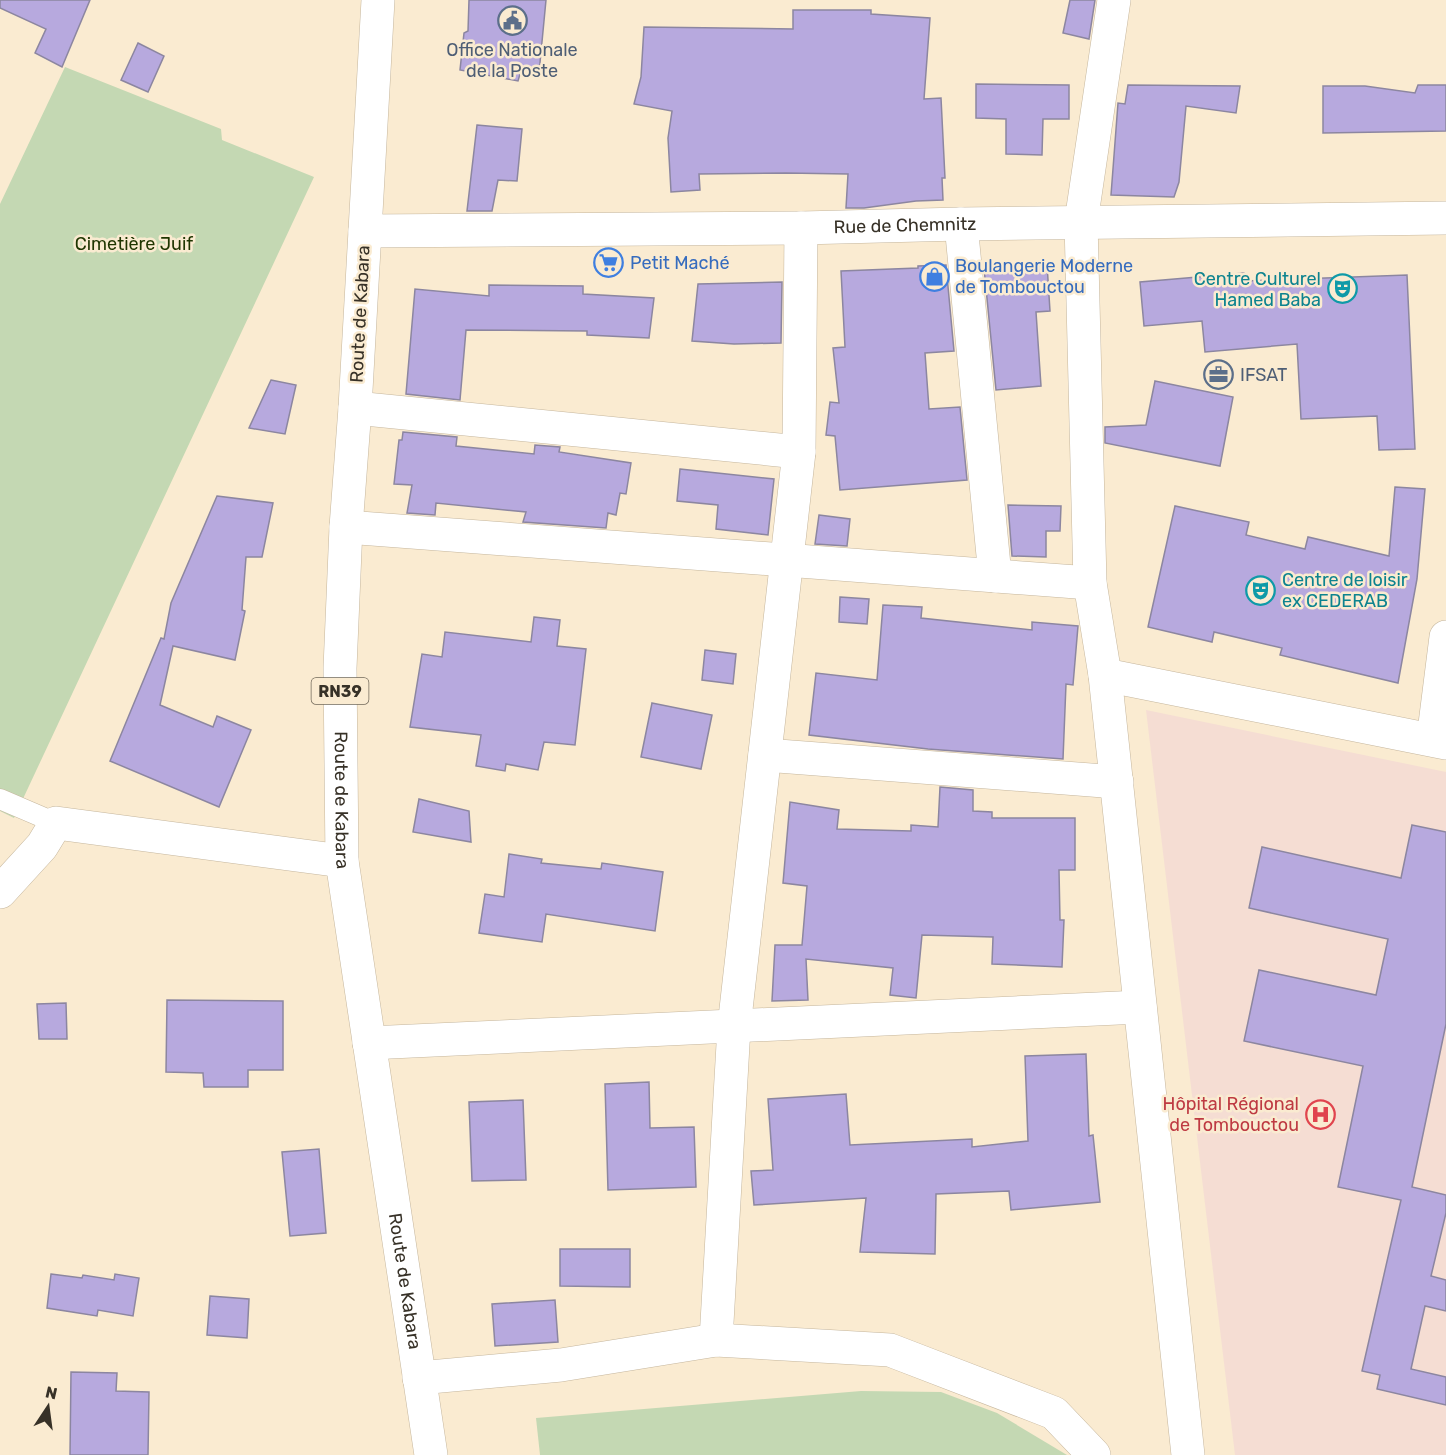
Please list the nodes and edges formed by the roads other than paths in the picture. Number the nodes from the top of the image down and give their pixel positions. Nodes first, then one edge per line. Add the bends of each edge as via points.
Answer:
1 (378, 0) edge
2 (1114, 0) edge
3 (1446, 218) edge
4 (1081, 222) junction
5 (961, 224) junction
6 (801, 228) junction
7 (365, 231) junction
8 (355, 408) junction
9 (799, 452) junction
10 (345, 527) junction
11 (786, 559) junction
12 (995, 576) junction
13 (1090, 583) junction
14 (1446, 637) edge
15 (1105, 675) junction
16 (1440, 741) edge
17 (765, 755) junction
18 (1117, 782) junction
19 (0, 799) edge
20 (56, 823) junction
21 (342, 861) junction
22 (0, 892) edge
23 (1140, 1007) junction
24 (734, 1027) junction
25 (369, 1043) junction
26 (716, 1340) junction
27 (419, 1378) junction
28 (431, 1455) edge
29 (1094, 1455) edge
30 (1188, 1455) edge

1 - 7 street, Route de Kabara / RN39
2 - 4 street
3 - 4 street, Rue de Chemnitz
4 - 5 street, Rue de Chemnitz
4 - 13 street
5 - 6 street, Rue de Chemnitz
5 - 12 street
6 - 7 street, Rue de Chemnitz
6 - 9 street
7 - 8 street, Route de Kabara / RN39
8 - 9 street
8 - 10 street, Route de Kabara / RN39
9 - 11 street
10 - 11 street
10 - 21 street, Route de Kabara / RN39 via 339,668
11 - 12 street
11 - 17 street
12 - 13 street
13 - 15 street
14 - 16 street
15 - 16 street
15 - 18 street
17 - 18 street
17 - 24 street
18 - 23 street
19 - 20 lane
20 - 21 street
20 - 22 street via 42,846
21 - 25 street, Route de Kabara / RN39
23 - 24 street
23 - 30 street
24 - 25 street
24 - 26 street
25 - 27 street, Route de Kabara / RN39
26 - 27 street via 561,1365
26 - 29 street via 890,1350 1054,1413
27 - 28 street, RN39

